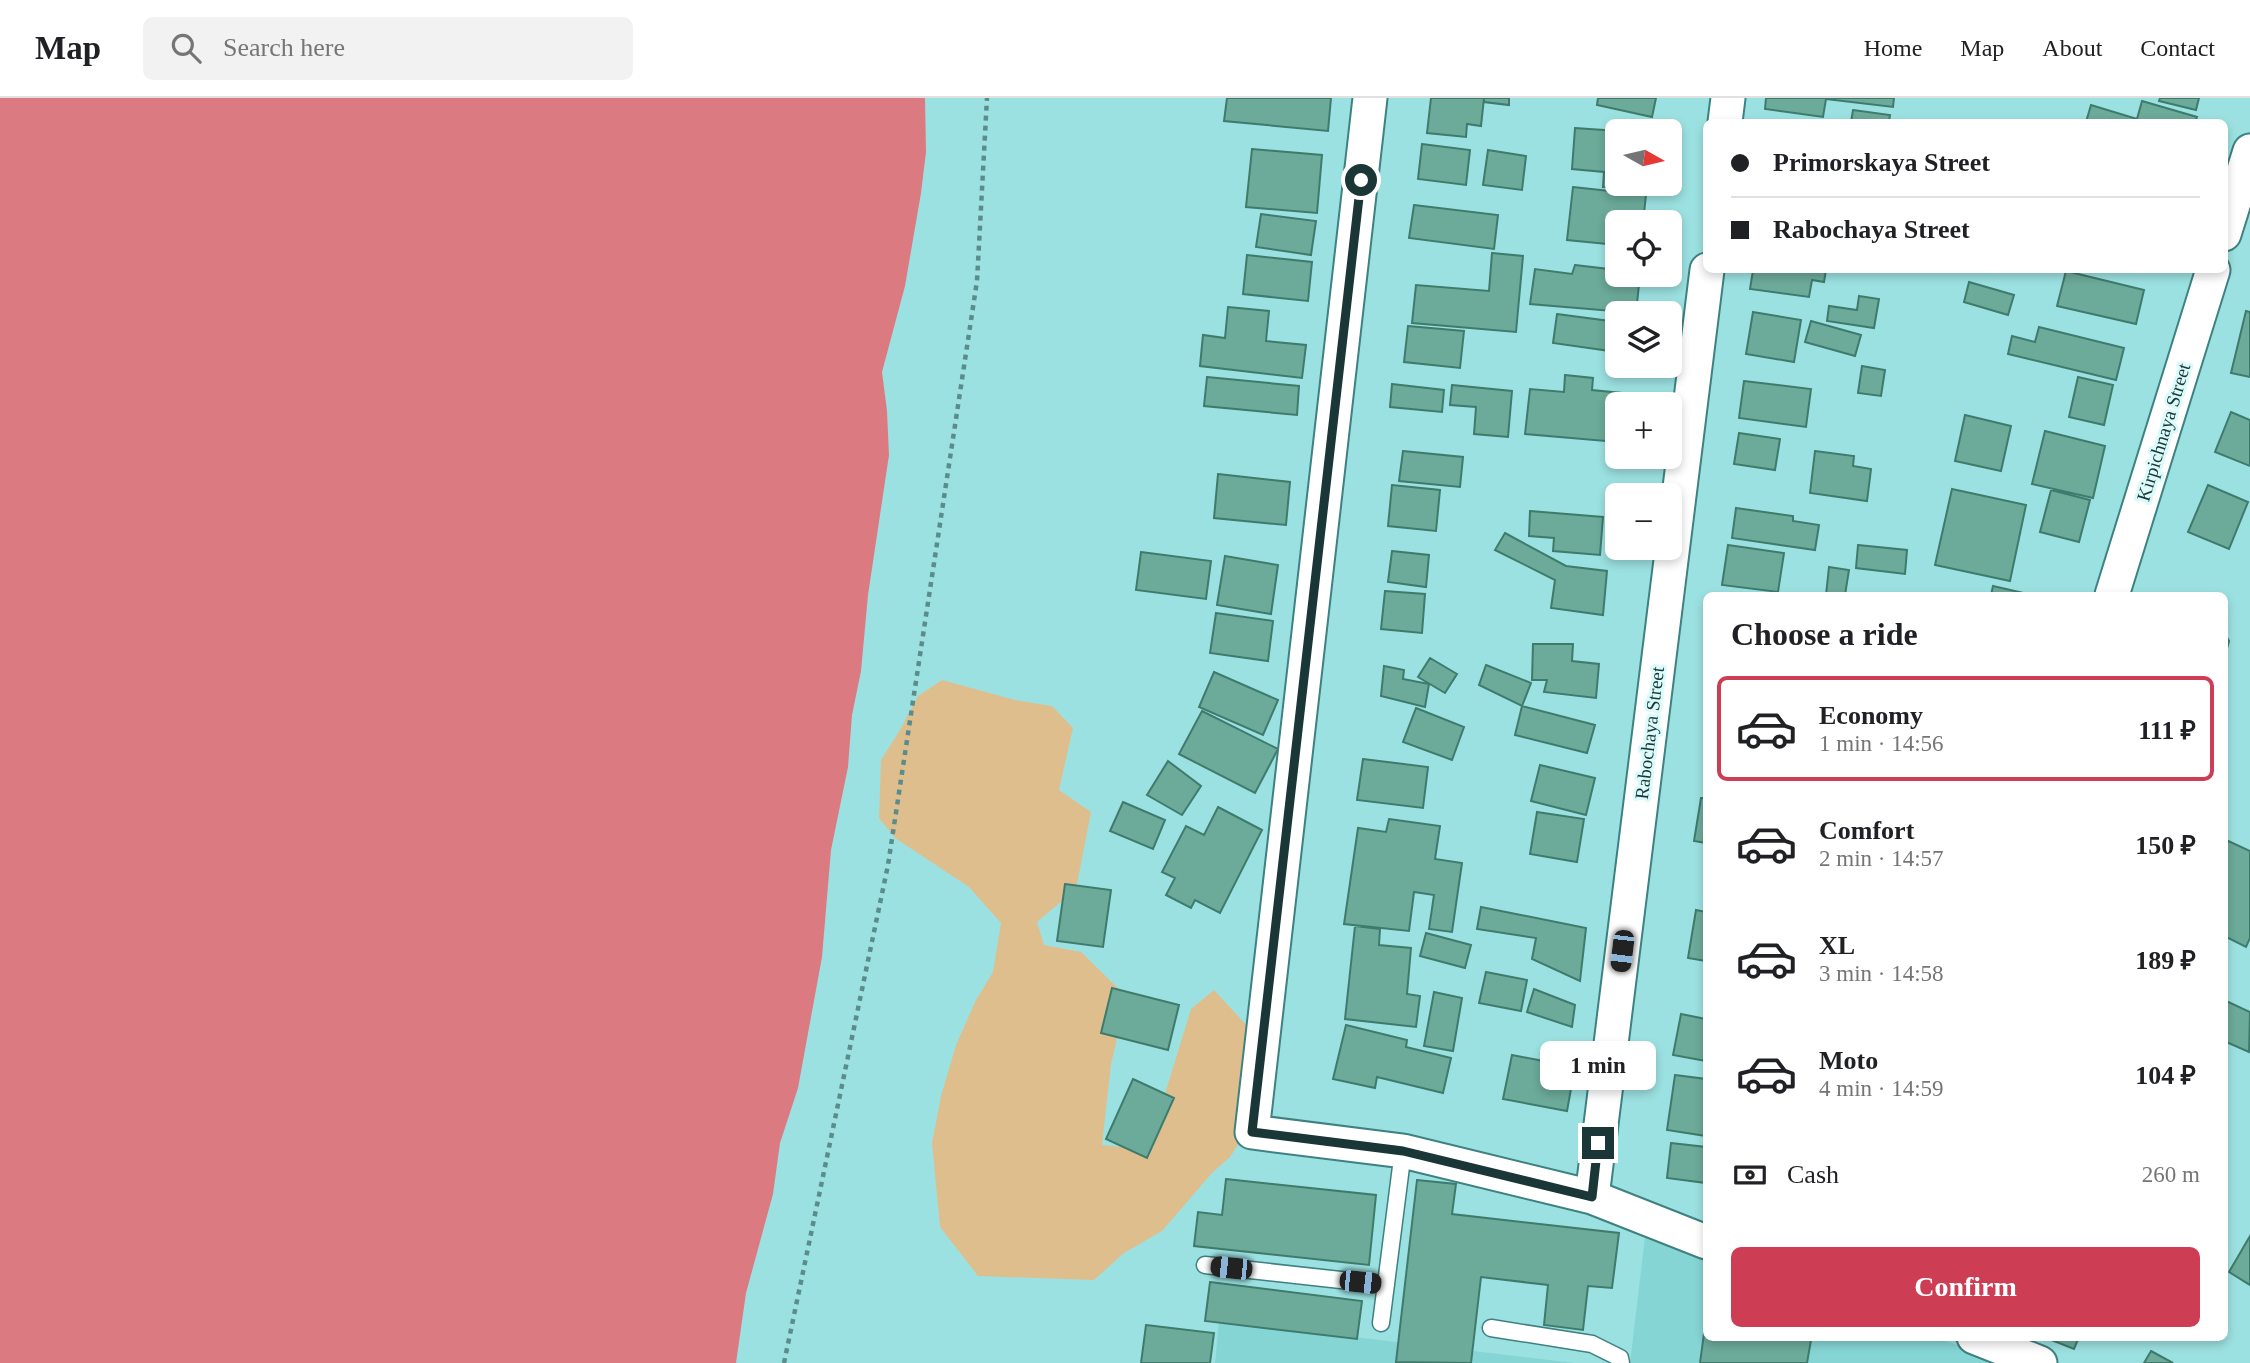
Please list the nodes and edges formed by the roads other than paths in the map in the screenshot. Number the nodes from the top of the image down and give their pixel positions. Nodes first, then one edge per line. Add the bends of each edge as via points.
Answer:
1 (1370, 98) edge
2 (1728, 98) edge
3 (1725, 119) edge
4 (2250, 151) edge
5 (2228, 221) edge
6 (1707, 273) edge
7 (2212, 273) edge
8 (2113, 592) edge
9 (1403, 1151) junction
10 (1592, 1197) junction
11 (1703, 1241) edge
12 (1205, 1265) dead end
13 (1386, 1285) junction
14 (1381, 1324) dead end
15 (1491, 1328) dead end
16 (1984, 1341) edge
17 (1621, 1363) edge
18 (2040, 1363) edge

1 - 9 street via 1252,1132
2 - 3 street
4 - 5 street
6 - 10 street, Rabochaya Street
7 - 8 street, Kirpichnaya Street
9 - 10 street
9 - 13 lane
10 - 11 street
12 - 13 lane
13 - 14 lane
15 - 17 lane via 1592,1344 1620,1358
16 - 18 street

